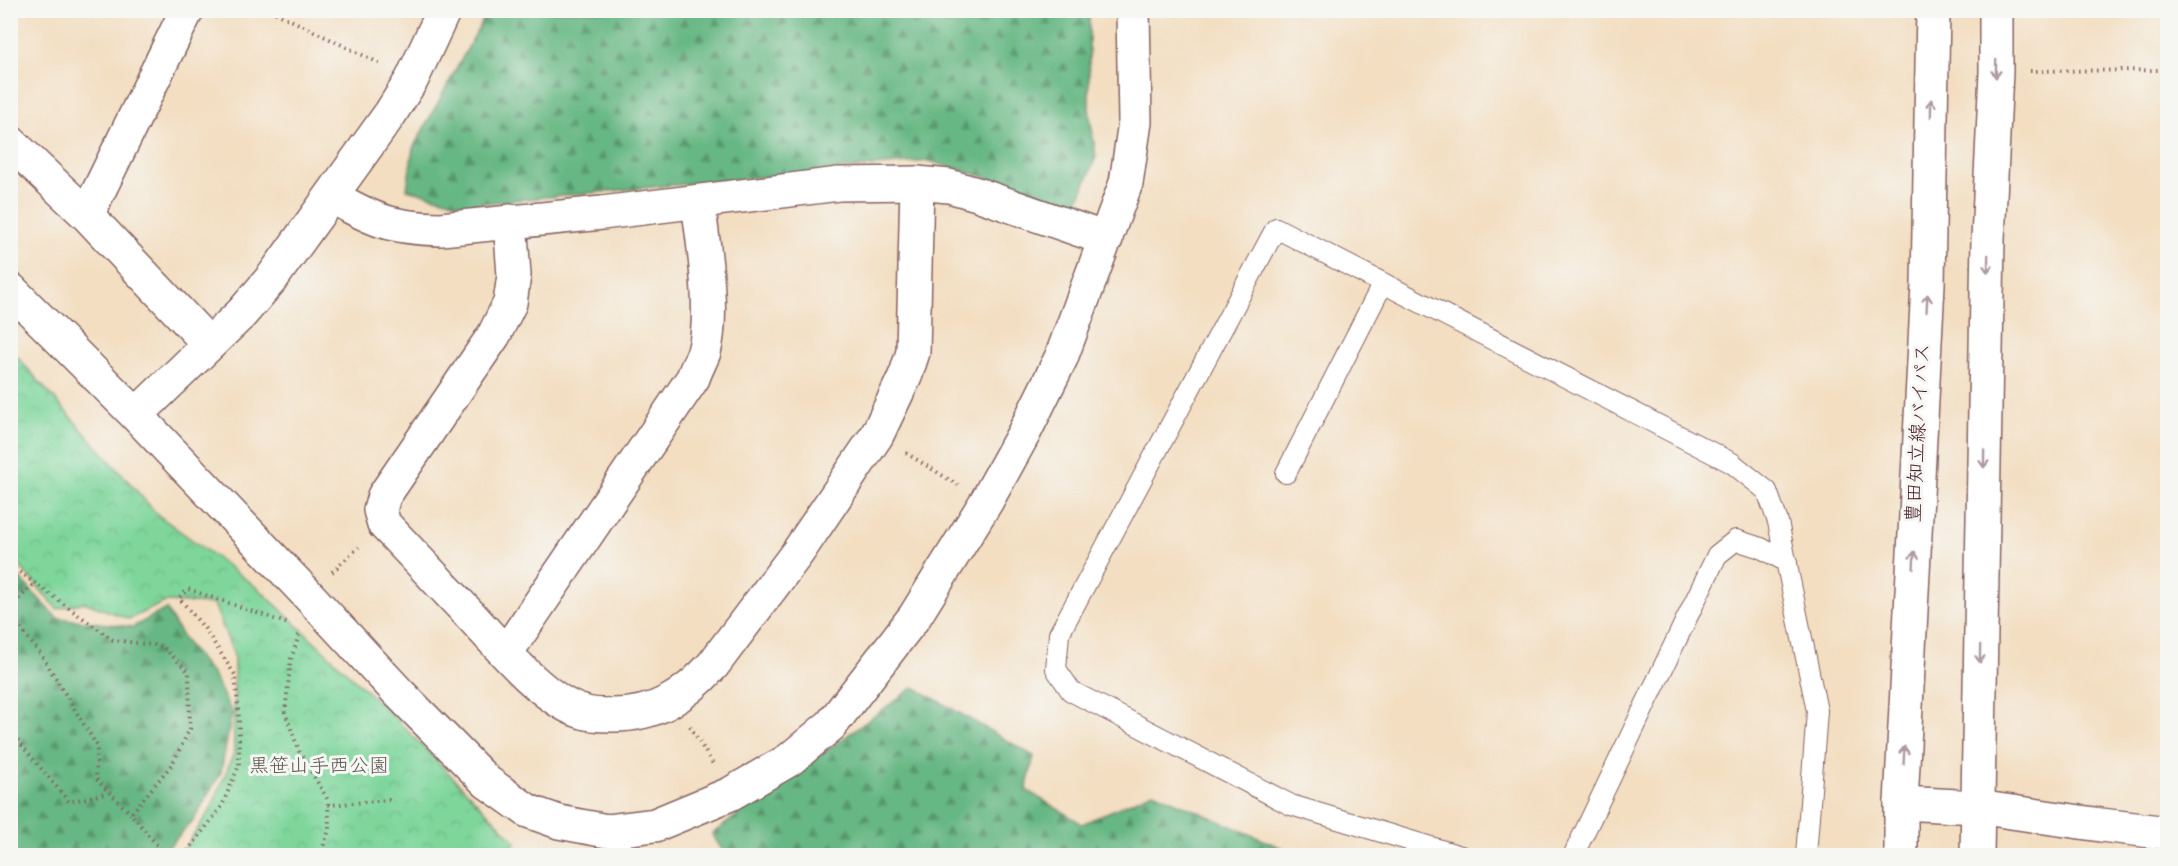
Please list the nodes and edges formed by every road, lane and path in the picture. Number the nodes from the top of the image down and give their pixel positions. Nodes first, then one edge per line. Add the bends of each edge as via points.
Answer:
1 (187, 10) edge
2 (270, 10) edge
3 (444, 10) edge
4 (1133, 10) edge
5 (1933, 10) edge
6 (1996, 10) edge
7 (2168, 70) edge
8 (1996, 72) junction
9 (412, 79) junction
10 (10, 142) edge
11 (917, 183) junction
12 (331, 196) junction
13 (698, 202) junction
14 (87, 215) junction
15 (510, 221) junction
16 (1106, 239) junction
17 (1383, 283) junction
18 (10, 289) edge
19 (209, 344) junction
20 (136, 415) junction
21 (877, 435) junction
22 (1286, 472) dead end
23 (986, 502) junction
24 (384, 524) junction
25 (1786, 562) junction
26 (10, 565) edge
27 (35, 583) junction
28 (308, 595) junction
29 (10, 607) edge
30 (10, 614) edge
31 (290, 624) dead end
32 (301, 628) dead end
33 (506, 653) junction
34 (675, 700) junction
35 (10, 730) edge
36 (109, 792) junction
37 (730, 794) junction
38 (394, 802) dead end
39 (1901, 803) junction
40 (328, 805) junction
41 (1977, 807) junction
42 (131, 814) junction
43 (2168, 833) edge
44 (621, 842) edge
45 (166, 855) edge
46 (184, 855) edge
47 (320, 855) edge
48 (1461, 855) edge
49 (1573, 855) edge
50 (1806, 855) edge
51 (1901, 855) edge
52 (1977, 855) edge

1 - 14 street
2 - 9 path
3 - 9 street
4 - 16 street via 1135,122 1126,183
39 -> 5 street, 豊田知立線バイパス via 1928,284
6 -> 8 street
7 - 8 path
8 -> 41 street via 1988,239
9 - 12 street
10 - 14 street
11 - 13 street via 839,184
11 - 16 street via 987,196
11 - 21 street via 913,352
12 - 15 street via 384,223 416,228
12 - 19 street via 272,278
13 - 15 street
13 - 33 street via 708,317 704,352 693,378
14 - 19 street
15 - 24 street via 514,275 510,303 494,335 384,496 380,510
16 - 23 street via 1061,358
17 - 22 lane
17 - 25 lane via 1732,463 1767,490
17 - 48 lane via 1276,228 1059,634 1056,669 1071,691 1291,805
18 - 20 street
19 - 20 street
20 - 28 street
21 - 23 path
21 - 34 street via 798,552 713,665
23 - 37 street via 915,616 831,725 789,760
24 - 28 path
24 - 33 street
25 - 49 lane via 1736,540 1717,555
25 - 50 lane via 1817,711
26 - 27 path
27 - 29 path
27 - 42 path via 113,640 162,645 189,672 190,729 172,764
28 - 44 street via 487,782 528,811 598,830
30 - 36 path via 44,659 97,747 96,780
31 - 46 path via 188,589 179,598 235,675 239,718 238,765 222,806
32 - 40 path via 291,659 285,712 299,751
33 - 34 street via 546,691 583,712 644,713
34 - 37 path
35 - 36 path via 69,802
36 - 42 path
37 - 44 street
38 - 40 path
39 - 41 street
39 - 51 street, 豊田知立線バイパス
40 - 47 path via 329,830
41 - 43 street
41 - 52 street
42 - 45 path

